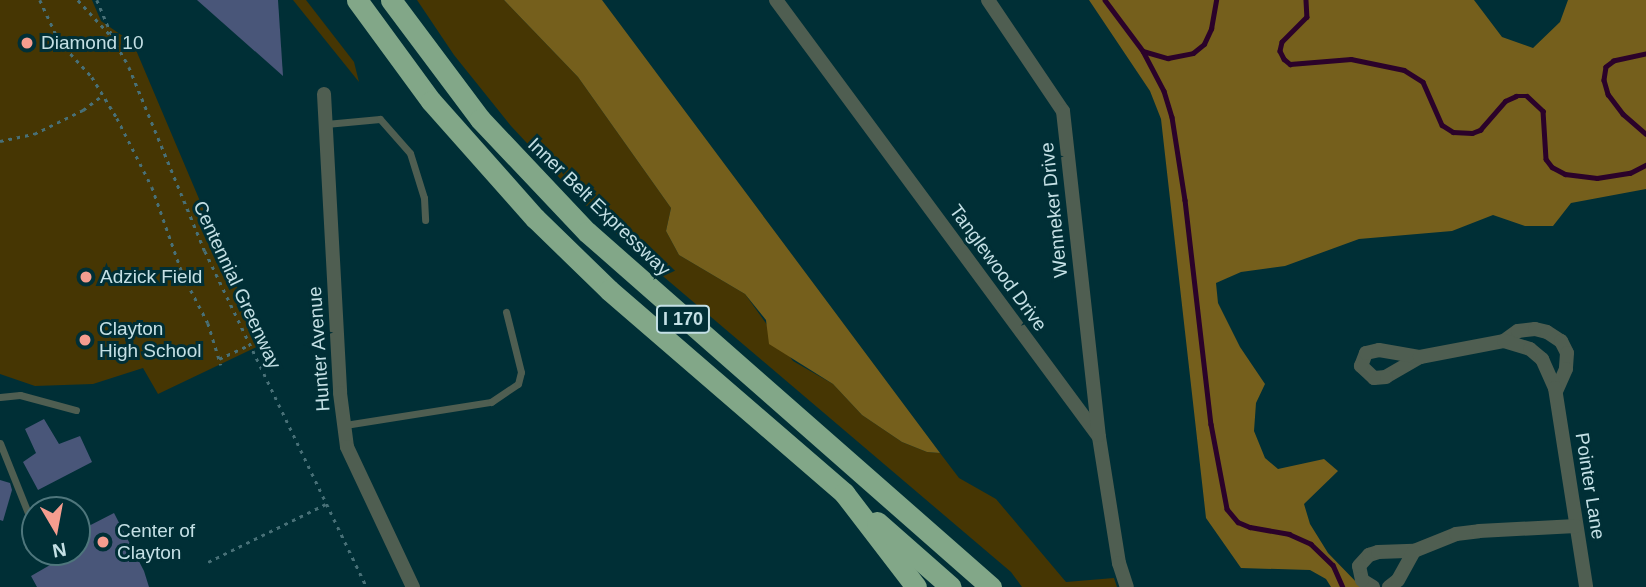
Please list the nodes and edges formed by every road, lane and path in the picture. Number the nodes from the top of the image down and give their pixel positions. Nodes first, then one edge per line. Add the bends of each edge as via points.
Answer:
1 (40, 0) edge
2 (78, 0) edge
3 (97, 0) edge
4 (340, 0) edge
5 (357, 0) edge
6 (391, 0) edge
7 (406, 0) edge
8 (776, 0) edge
9 (988, 0) edge
10 (112, 37) junction
11 (417, 37) junction
12 (324, 94) dead end
13 (103, 95) junction
14 (431, 102) junction
15 (326, 124) junction
16 (0, 141) edge
17 (425, 220) dead end
18 (506, 312) dead end
19 (1504, 341) junction
20 (249, 345) junction
21 (1420, 357) dead end
22 (219, 359) junction
23 (221, 365) dead end
24 (1556, 391) junction
25 (0, 397) edge
26 (76, 410) dead end
27 (344, 425) junction
28 (1099, 437) junction
29 (0, 443) edge
30 (844, 493) junction
31 (21, 496) edge
32 (326, 504) junction
33 (1576, 526) junction
34 (1414, 551) junction
35 (208, 562) dead end
36 (987, 582) edge
37 (368, 587) edge
38 (413, 587) edge
39 (916, 587) edge
40 (951, 587) edge
41 (1127, 587) edge
42 (1373, 587) edge
43 (1390, 587) edge
44 (1587, 587) edge

1 - 13 path via 60,41
2 - 10 path, Centennial Greenway
3 - 10 path
4 - 14 highway
5 - 14 highway, I 170
6 - 11 highway, Inner Belt Expressway / I 170
7 - 11 highway
8 - 28 street, Tanglewood Drive
9 - 28 street, Wenneker Drive via 1063,111
10 - 20 path, Centennial Greenway via 130,67 191,220
11 - 36 highway, Inner Belt Expressway / I 170 via 489,129 587,232
12 - 15 street, Hunter Avenue
13 - 16 path via 34,134
13 - 22 path via 152,187
14 - 30 highway, I 170 via 570,254
15 - 17 lane via 380,120 410,153 424,198
15 - 27 street, Hunter Avenue
18 - 27 lane via 521,372 518,384 491,402
19 - 21 street, Pointer Lane
19 - 24 street, Pointer Lane via 1531,349 1542,359
19 - 24 street, Pointer Lane via 1518,331 1535,330 1561,341 1567,354 1566,369
20 - 22 path
20 - 32 path, Centennial Greenway
22 - 23 path
24 - 33 street, Pointer Lane
25 - 26 lane via 20,396
27 - 38 street, Hunter Avenue via 347,447
28 - 41 street, Tanglewood Drive
29 - 31 lane
30 - 39 highway
30 - 40 highway, I 170
32 - 35 path
32 - 37 path, Centennial Greenway
33 - 34 street via 1456,534
33 - 44 street, Pointer Lane
34 - 42 street via 1369,555 1359,572
34 - 43 street

